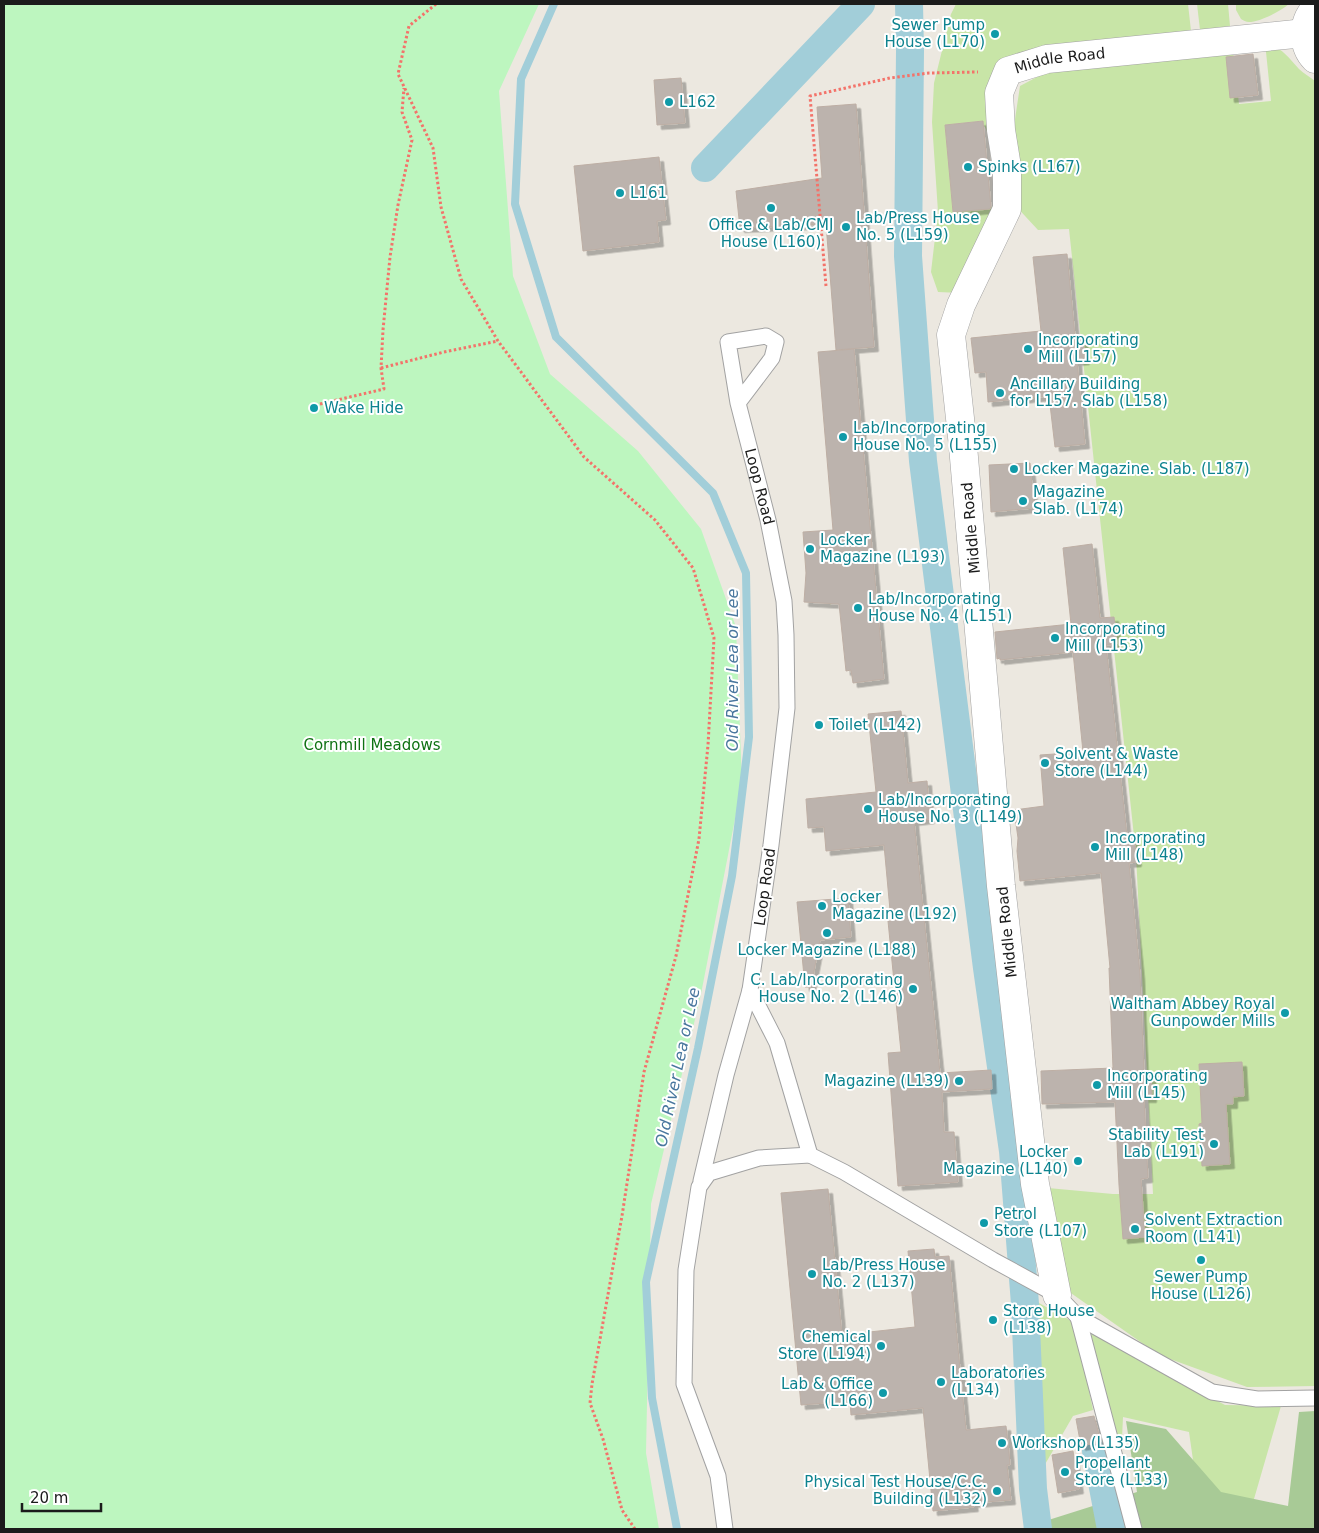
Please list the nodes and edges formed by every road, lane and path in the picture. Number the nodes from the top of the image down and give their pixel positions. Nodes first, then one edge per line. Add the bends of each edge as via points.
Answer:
1 (436, 4) edge
2 (1310, 21) edge
3 (1315, 59) edge
4 (1008, 71) junction
5 (404, 86) junction
6 (826, 286) dead end
7 (498, 341) junction
8 (381, 368) junction
9 (738, 403) dead end
10 (320, 404) dead end
11 (750, 990) junction
12 (810, 1155) junction
13 (699, 1188) junction
14 (1048, 1290) junction
15 (1078, 1317) junction
16 (1315, 1398) edge
17 (635, 1529) edge
18 (726, 1529) edge
19 (1134, 1529) edge

1 - 5 path via 409,26 398,74
2 - 3 street via 1307,45
2 - 4 street, Middle Road via 1047,59
4 - 6 path via 929,73 810,96
4 - 14 street, Middle Road via 999,93 1007,166 1007,209 961,305 951,335 1001,886
5 - 7 path via 433,148 441,208 461,279
5 - 8 path via 402,112 412,140 390,257
7 - 8 path
7 - 17 path via 584,457 655,520 693,568 714,638 699,839 676,956 644,1072 590,1402 622,1510
8 - 10 path via 384,389
9 - 11 lane, Loop Road via 768,520 784,601 786,636 787,708
11 - 12 lane via 777,1043
11 - 13 lane, Loop Road
12 - 13 lane via 759,1158 709,1172
12 - 14 lane
13 - 18 lane, Loop Road via 686,1270 684,1384 718,1476
14 - 15 lane
15 - 16 lane via 1212,1392 1257,1399
15 - 19 lane

